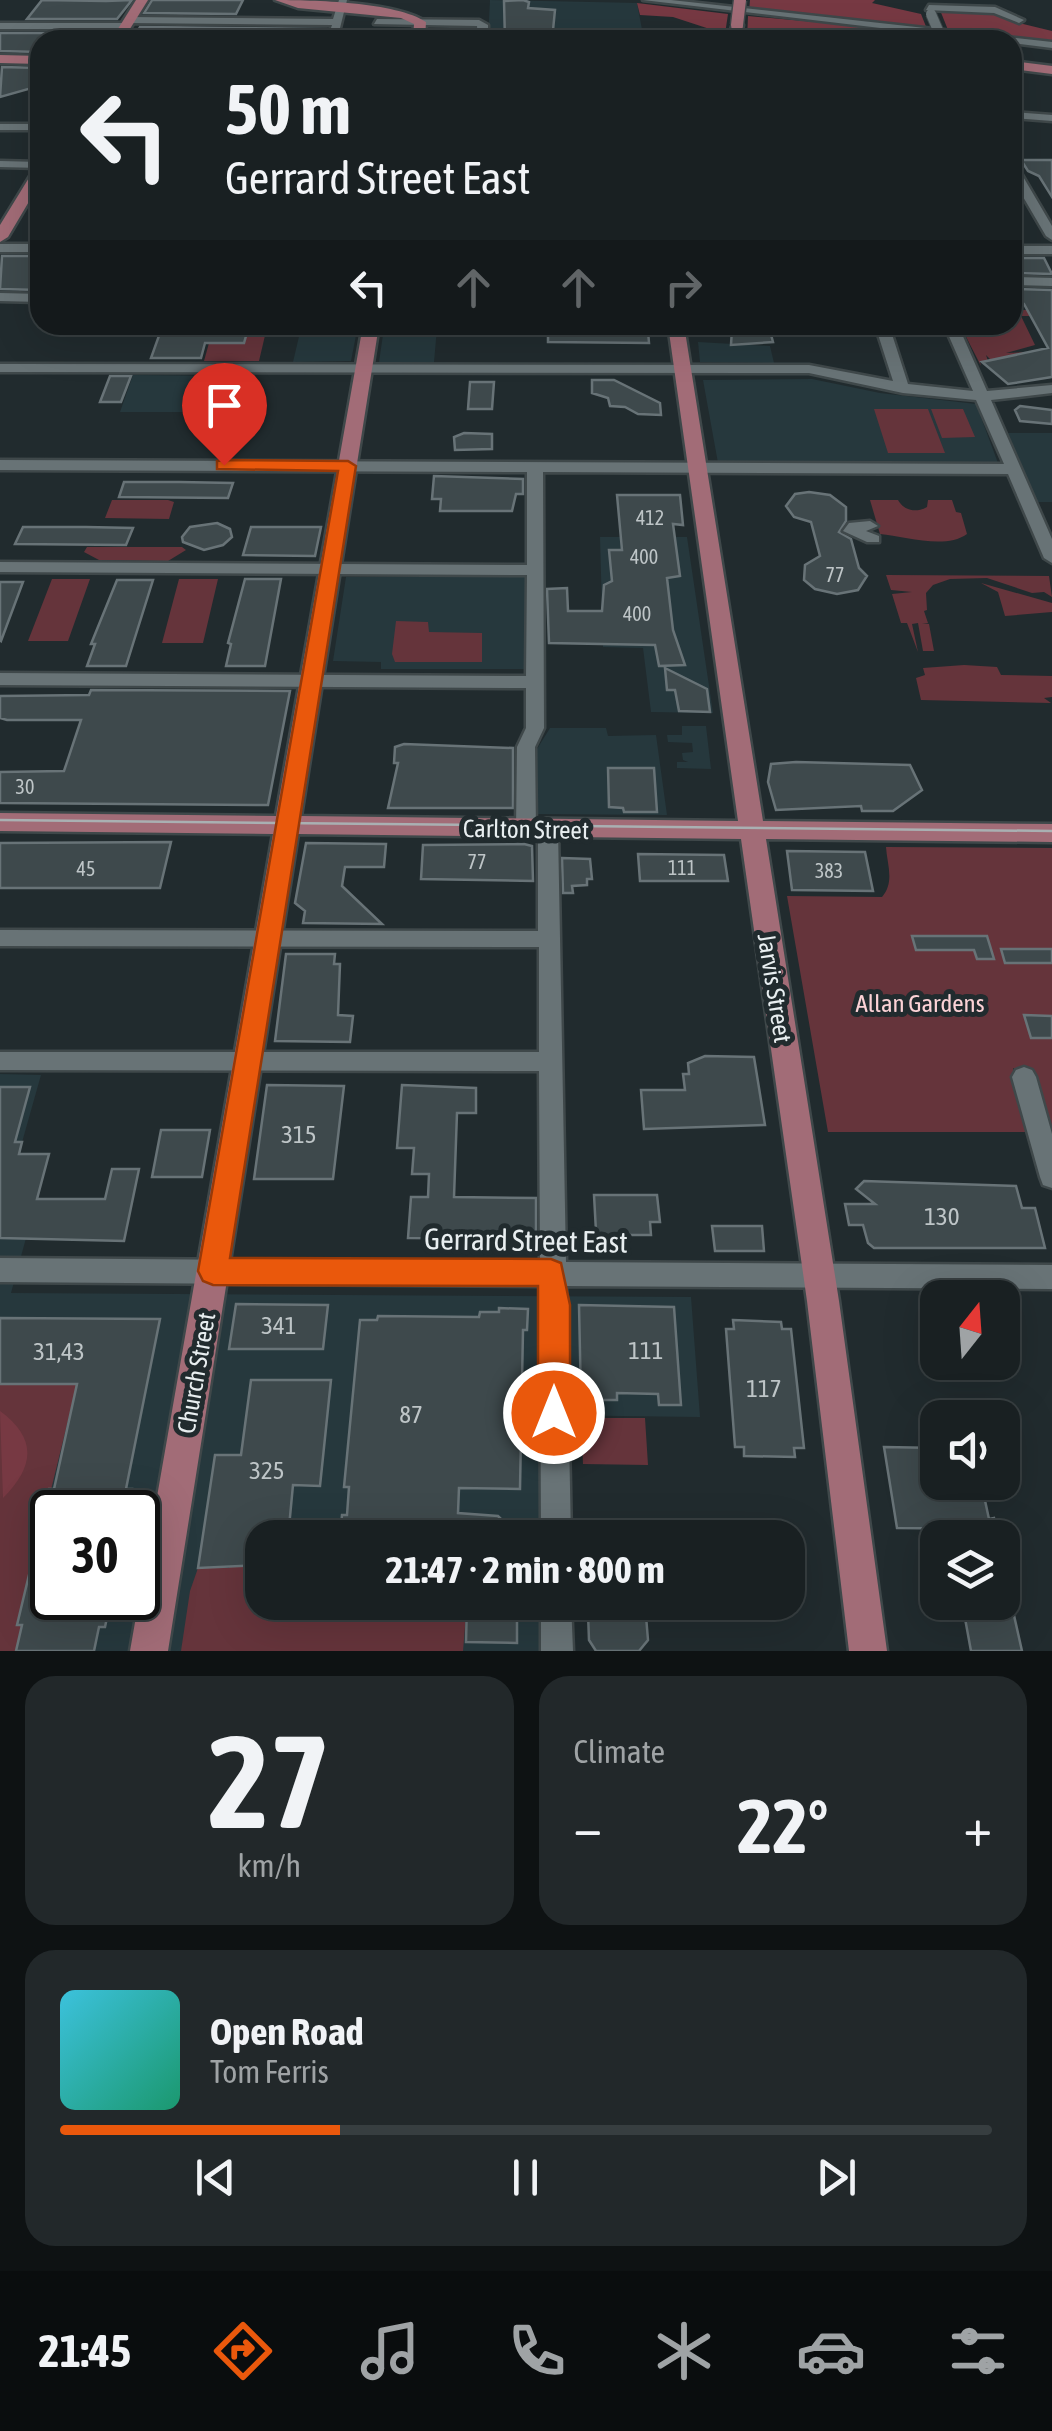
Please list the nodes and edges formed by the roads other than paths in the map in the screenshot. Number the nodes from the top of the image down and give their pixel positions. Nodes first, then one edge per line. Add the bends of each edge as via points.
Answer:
1 (142, 0) edge
2 (280, 0) edge
3 (647, 0) edge
4 (740, 0) edge
5 (928, 7) edge
6 (340, 10) edge
7 (1019, 20) dead end
8 (376, 22) dead end
9 (420, 22) junction
10 (127, 23) junction
11 (0, 26) edge
12 (123, 30) edge
13 (420, 30) edge
14 (484, 30) edge
15 (737, 30) edge
16 (917, 30) edge
17 (1022, 42) edge
18 (1052, 45) edge
19 (0, 59) edge
20 (30, 60) edge
21 (1022, 66) edge
22 (1052, 70) edge
23 (1022, 115) edge
24 (1052, 118) edge
25 (0, 126) edge
26 (30, 127) edge
27 (0, 164) edge
28 (30, 167) edge
29 (1022, 185) edge
30 (1022, 193) edge
31 (1027, 193) junction
32 (30, 195) edge
33 (1052, 236) edge
34 (0, 237) edge
35 (0, 248) edge
36 (30, 248) edge
37 (1022, 250) edge
38 (1052, 250) edge
39 (1022, 282) edge
40 (1052, 282) edge
41 (0, 298) edge
42 (30, 298) edge
43 (369, 335) edge
44 (677, 335) edge
45 (885, 335) edge
46 (955, 335) edge
47 (0, 368) edge
48 (364, 369) junction
49 (682, 369) junction
50 (903, 389) junction
51 (1052, 389) edge
52 (982, 396) junction
53 (0, 465) edge
54 (348, 466) junction
55 (536, 466) junction
56 (697, 467) junction
57 (1014, 469) junction
58 (1052, 558) edge
59 (0, 566) edge
60 (332, 568) junction
61 (535, 570) junction
62 (0, 679) edge
63 (312, 681) junction
64 (534, 682) junction
65 (0, 822) edge
66 (288, 824) junction
67 (537, 830) junction
68 (751, 831) junction
69 (1052, 833) edge
70 (0, 938) edge
71 (269, 938) junction
72 (549, 939) junction
73 (0, 1061) edge
74 (249, 1061) junction
75 (550, 1062) junction
76 (1024, 1077) dead end
77 (1052, 1178) edge
78 (0, 1270) edge
79 (213, 1271) junction
80 (551, 1273) junction
81 (819, 1278) junction
82 (1052, 1278) edge
83 (556, 1520) edge
84 (556, 1620) edge
85 (149, 1651) edge
86 (557, 1651) edge
87 (868, 1651) edge

1 - 10 main road
2 - 6 main road
3 - 16 street
4 - 15 main road, bridge
5 - 7 street via 992,9
6 - 9 main road via 391,11
6 - 10 street
8 - 9 street
9 - 13 main road
9 - 14 street via 479,22
10 - 11 street
10 - 12 main road
17 - 18 street
19 - 20 main road
21 - 22 main road
23 - 24 street
25 - 26 street
27 - 28 street
29 - 31 street
30 - 31 street
31 - 33 street
32 - 34 main road
35 - 36 street
37 - 38 street
39 - 40 street
41 - 42 street
43 - 48 main road, Church Street
44 - 49 main road, Jarvis Street
45 - 50 street
46 - 52 street
47 - 48 street
48 - 49 street
48 - 54 main road, Church Street
49 - 50 street via 816,370
49 - 56 main road, Jarvis Street
50 - 52 street
51 - 52 street
52 - 57 street
53 - 54 street
54 - 55 street
54 - 60 main road, Church Street
55 - 56 street
55 - 61 street
56 - 57 street
56 - 68 main road, Jarvis Street
57 - 58 street
59 - 60 street
60 - 61 street
60 - 63 main road, Church Street
61 - 64 street
62 - 63 street
63 - 64 street
63 - 66 main road, Church Street
64 - 67 street via 535,731 526,747
65 - 66 main road, Carlton Street
66 - 67 main road, Carlton Street
66 - 71 main road, Church Street
67 - 68 main road, Carlton Street
67 - 72 street
68 - 69 main road, Carlton Street
68 - 81 main road, Jarvis Street
70 - 71 street
71 - 72 street
71 - 74 main road, Church Street
72 - 75 street
73 - 74 street
74 - 75 street
74 - 79 main road, Church Street
75 - 80 street
76 - 77 street
78 - 79 street, Gerrard Street East
79 - 80 street, Gerrard Street East
79 - 85 main road, Church Street
80 - 81 street, Gerrard Street East
80 - 83 street
81 - 82 street, Gerrard Street East
81 - 87 main road, Jarvis Street
84 - 86 street

